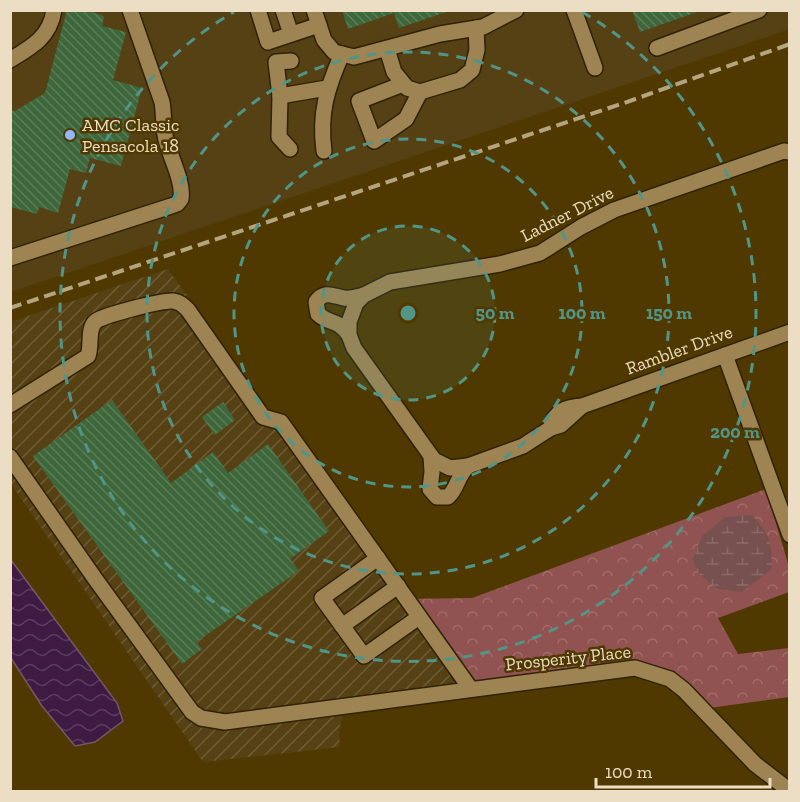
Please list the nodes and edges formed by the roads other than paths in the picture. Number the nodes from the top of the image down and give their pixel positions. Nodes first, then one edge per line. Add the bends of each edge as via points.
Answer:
1 (54, 10) edge
2 (130, 10) edge
3 (258, 10) edge
4 (283, 10) edge
5 (516, 10) edge
6 (574, 10) edge
7 (759, 10) edge
8 (317, 18) edge
9 (476, 28) junction
10 (291, 34) junction
11 (657, 48) dead end
12 (387, 49) junction
13 (342, 54) junction
14 (10, 60) edge
15 (291, 61) dead end
16 (595, 68) dead end
17 (404, 84) junction
18 (327, 88) junction
19 (420, 92) junction
20 (280, 96) junction
21 (788, 149) edge
22 (290, 150) dead end
23 (324, 151) dead end
24 (10, 258) edge
25 (364, 295) junction
26 (789, 332) edge
27 (349, 335) junction
28 (725, 355) junction
29 (10, 405) edge
30 (431, 456) junction
31 (10, 457) edge
32 (468, 466) junction
33 (789, 535) edge
34 (378, 558) junction
35 (398, 586) junction
36 (419, 617) junction
37 (342, 626) junction
38 (470, 688) junction
39 (789, 791) edge

1 - 14 street via 45,35
2 - 24 street via 165,113 165,137 181,199 177,204
3 - 10 street via 268,42
4 - 10 street
5 - 9 street
6 - 16 street
7 - 11 street
8 - 10 street
8 - 13 street via 324,40 334,52
9 - 12 street
9 - 19 street via 477,50 472,70 460,80
12 - 13 street via 354,57
12 - 17 street via 394,72
13 - 18 street
15 - 20 street via 276,62
17 - 19 street
17 - 19 street via 359,101 374,141 406,119
18 - 20 street
18 - 23 street via 321,131
20 - 22 street via 279,137
21 - 25 street, Ladner Drive via 614,210 540,253 500,264 390,282
25 - 27 street via 351,312
25 - 27 street, Ladner Drive via 324,295 316,302 315,309 322,318 343,326
26 - 28 street, Rambler Drive
27 - 30 street, Ladner Drive via 358,355
28 - 32 street, Rambler Drive via 582,406 561,425 523,446
28 - 33 street
29 - 34 street via 88,356 91,328 96,321 140,307 171,301 182,303 263,417 281,422
30 - 32 street, Rambler Drive via 450,468
30 - 32 street via 430,489 437,497 453,493
31 - 38 street, Prosperity Place via 110,600 192,712 201,718 225,722
34 - 35 street
34 - 37 street via 322,598
35 - 36 street
35 - 37 street
36 - 37 street via 364,657
36 - 38 street
38 - 39 street, Prosperity Place via 635,668 653,673 684,690 755,764

